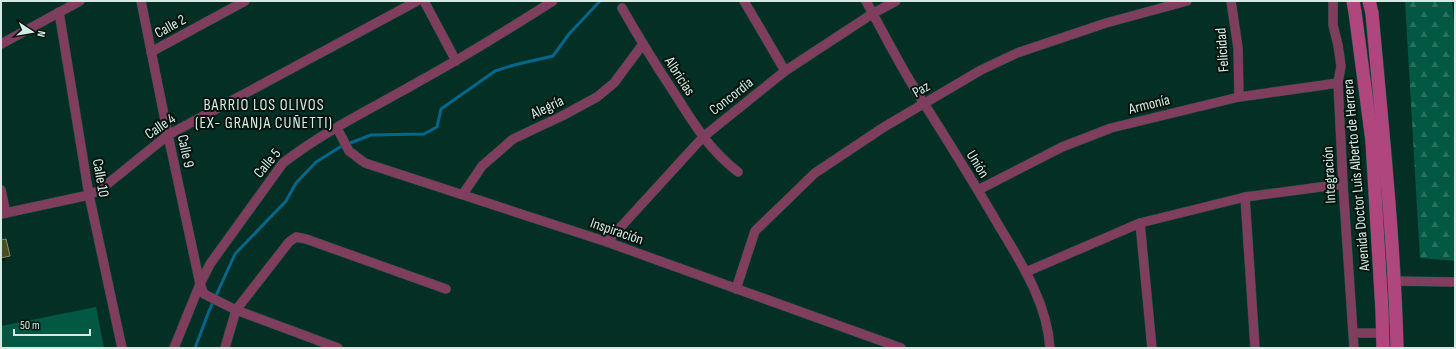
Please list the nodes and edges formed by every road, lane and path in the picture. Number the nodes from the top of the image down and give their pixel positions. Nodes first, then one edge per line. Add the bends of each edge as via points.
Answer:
1 (80, 1) edge
2 (141, 1) edge
3 (244, 1) edge
4 (417, 1) edge
5 (424, 1) edge
6 (553, 1) edge
7 (744, 1) edge
8 (866, 1) edge
9 (896, 1) edge
10 (1187, 1) edge
11 (1231, 1) edge
12 (1333, 1) edge
13 (1352, 1) edge
14 (1368, 1) edge
15 (542, 4) edge
16 (622, 8) dead end
17 (59, 12) junction
18 (873, 13) junction
19 (1, 44) edge
20 (642, 44) junction
21 (151, 52) junction
22 (456, 62) junction
23 (785, 71) junction
24 (1338, 83) junction
25 (1239, 96) junction
26 (924, 103) junction
27 (337, 128) junction
28 (168, 134) junction
29 (703, 137) junction
30 (738, 172) dead end
31 (1343, 184) junction
32 (1, 190) edge
33 (978, 190) junction
34 (463, 194) junction
35 (89, 195) junction
36 (1244, 197) junction
37 (3, 214) edge
38 (1140, 223) junction
39 (608, 242) junction
40 (1026, 272) junction
41 (1394, 281) junction
42 (1455, 282) edge
43 (200, 284) junction
44 (446, 289) dead end
45 (736, 289) junction
46 (236, 310) junction
47 (1353, 333) junction
48 (1383, 333) junction
49 (122, 348) edge
50 (174, 348) edge
51 (225, 348) edge
52 (338, 348) edge
53 (901, 348) edge
54 (1050, 348) edge
55 (1152, 348) edge
56 (1255, 348) edge
57 (1354, 348) edge
58 (1383, 348) edge
59 (1397, 348) edge

1 - 17 street
2 - 21 street, Calle 9
3 - 21 street, Calle 2
4 - 28 street, Calle 4
5 - 22 street
6 - 15 street, Calle 5
7 - 23 street
8 - 18 street, Unión
9 - 18 street, Concordia
10 - 26 street, Paz via 1106,23 1017,53
11 - 25 street, Felicidad via 1238,48
12 - 24 street, Integración via 1333,25 1341,66
13 - 48 main road, Avenida Doctor Luis Alberto de Herrera via 1356,12 1372,141
14 - 41 main road, Avenida Doctor Luis Alberto de Herrera via 1372,14
15 - 22 street, Calle 5
16 - 20 street, Albricias
17 - 19 street
17 - 35 street, Calle 10
18 - 23 street, Concordia
18 - 26 street, Unión
20 - 29 street, Albricias
20 - 34 street, Alegría via 614,82 603,92 562,116 513,139 482,166
21 - 28 street, Calle 9
22 - 27 street, Calle 5
23 - 29 street, Concordia
24 - 25 street, Armonía
24 - 31 street, Integración
25 - 33 street, Armonía via 1110,128 1062,147
26 - 33 street, Unión
26 - 45 street, Paz via 815,173 755,232
27 - 34 street, Inspiración via 349,151 365,163
27 - 43 street, Calle 5 via 282,162 210,264
28 - 35 street, Calle 4 via 100,190
28 - 43 street, Calle 9
29 - 30 street, Albricias via 724,161
29 - 39 street, Concordia
31 - 36 street
31 - 47 street, Integración
32 - 37 street
33 - 40 street, Unión
34 - 39 street, Inspiración
35 - 37 street, Calle 4
35 - 49 street, Calle 10
36 - 38 street
36 - 56 street
38 - 40 street
38 - 55 street
39 - 45 street, Inspiración
40 - 54 street, Unión via 1040,300 1050,337
41 - 42 street
41 - 59 main road, Avenida Doctor Luis Alberto de Herrera
43 - 46 street via 204,294
43 - 50 street, Calle 5
44 - 46 street via 296,237 289,242
45 - 53 street, Inspiración
46 - 51 street
46 - 52 street
47 - 48 street
47 - 57 street, Integración
48 - 58 main road, Avenida Doctor Luis Alberto de Herrera

